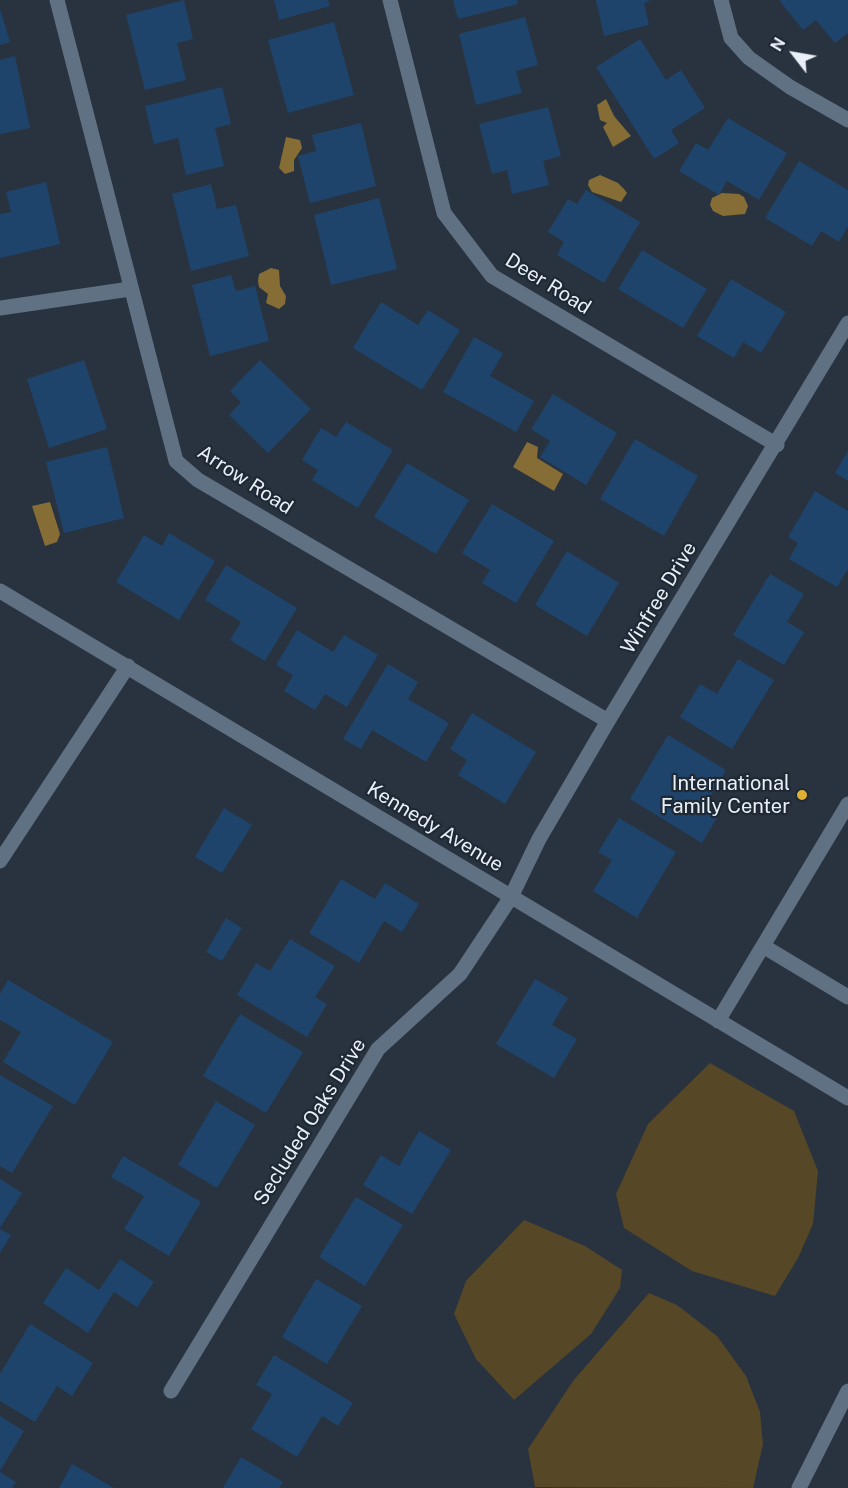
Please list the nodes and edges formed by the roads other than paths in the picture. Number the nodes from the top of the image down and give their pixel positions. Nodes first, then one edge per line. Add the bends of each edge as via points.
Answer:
1 (57, 0) edge
2 (390, 0) edge
3 (721, 0) edge
4 (848, 120) edge
5 (130, 289) junction
6 (0, 308) edge
7 (848, 323) edge
8 (777, 445) junction
9 (0, 591) edge
10 (128, 666) junction
11 (608, 721) junction
12 (848, 804) edge
13 (0, 861) edge
14 (511, 897) junction
15 (763, 946) junction
16 (848, 997) edge
17 (718, 1021) junction
18 (848, 1098) edge
19 (171, 1391) dead end
20 (848, 1391) edge
21 (799, 1488) edge

1 - 5 street, Arrow Road
2 - 8 street, Deer Road via 444,213 492,276
3 - 4 street via 731,38 749,58
5 - 6 street
5 - 11 street, Arrow Road via 176,460 198,480
7 - 8 street, Winfree Drive
8 - 11 street, Winfree Drive
9 - 10 street, Kennedy Avenue
10 - 13 street
10 - 14 street, Kennedy Avenue
11 - 14 street, Winfree Drive via 539,839
12 - 15 street
14 - 17 street, Kennedy Avenue
14 - 19 street, Secluded Oaks Drive via 460,974 378,1049
15 - 16 street
15 - 17 street
17 - 18 street, Kennedy Avenue
20 - 21 street

